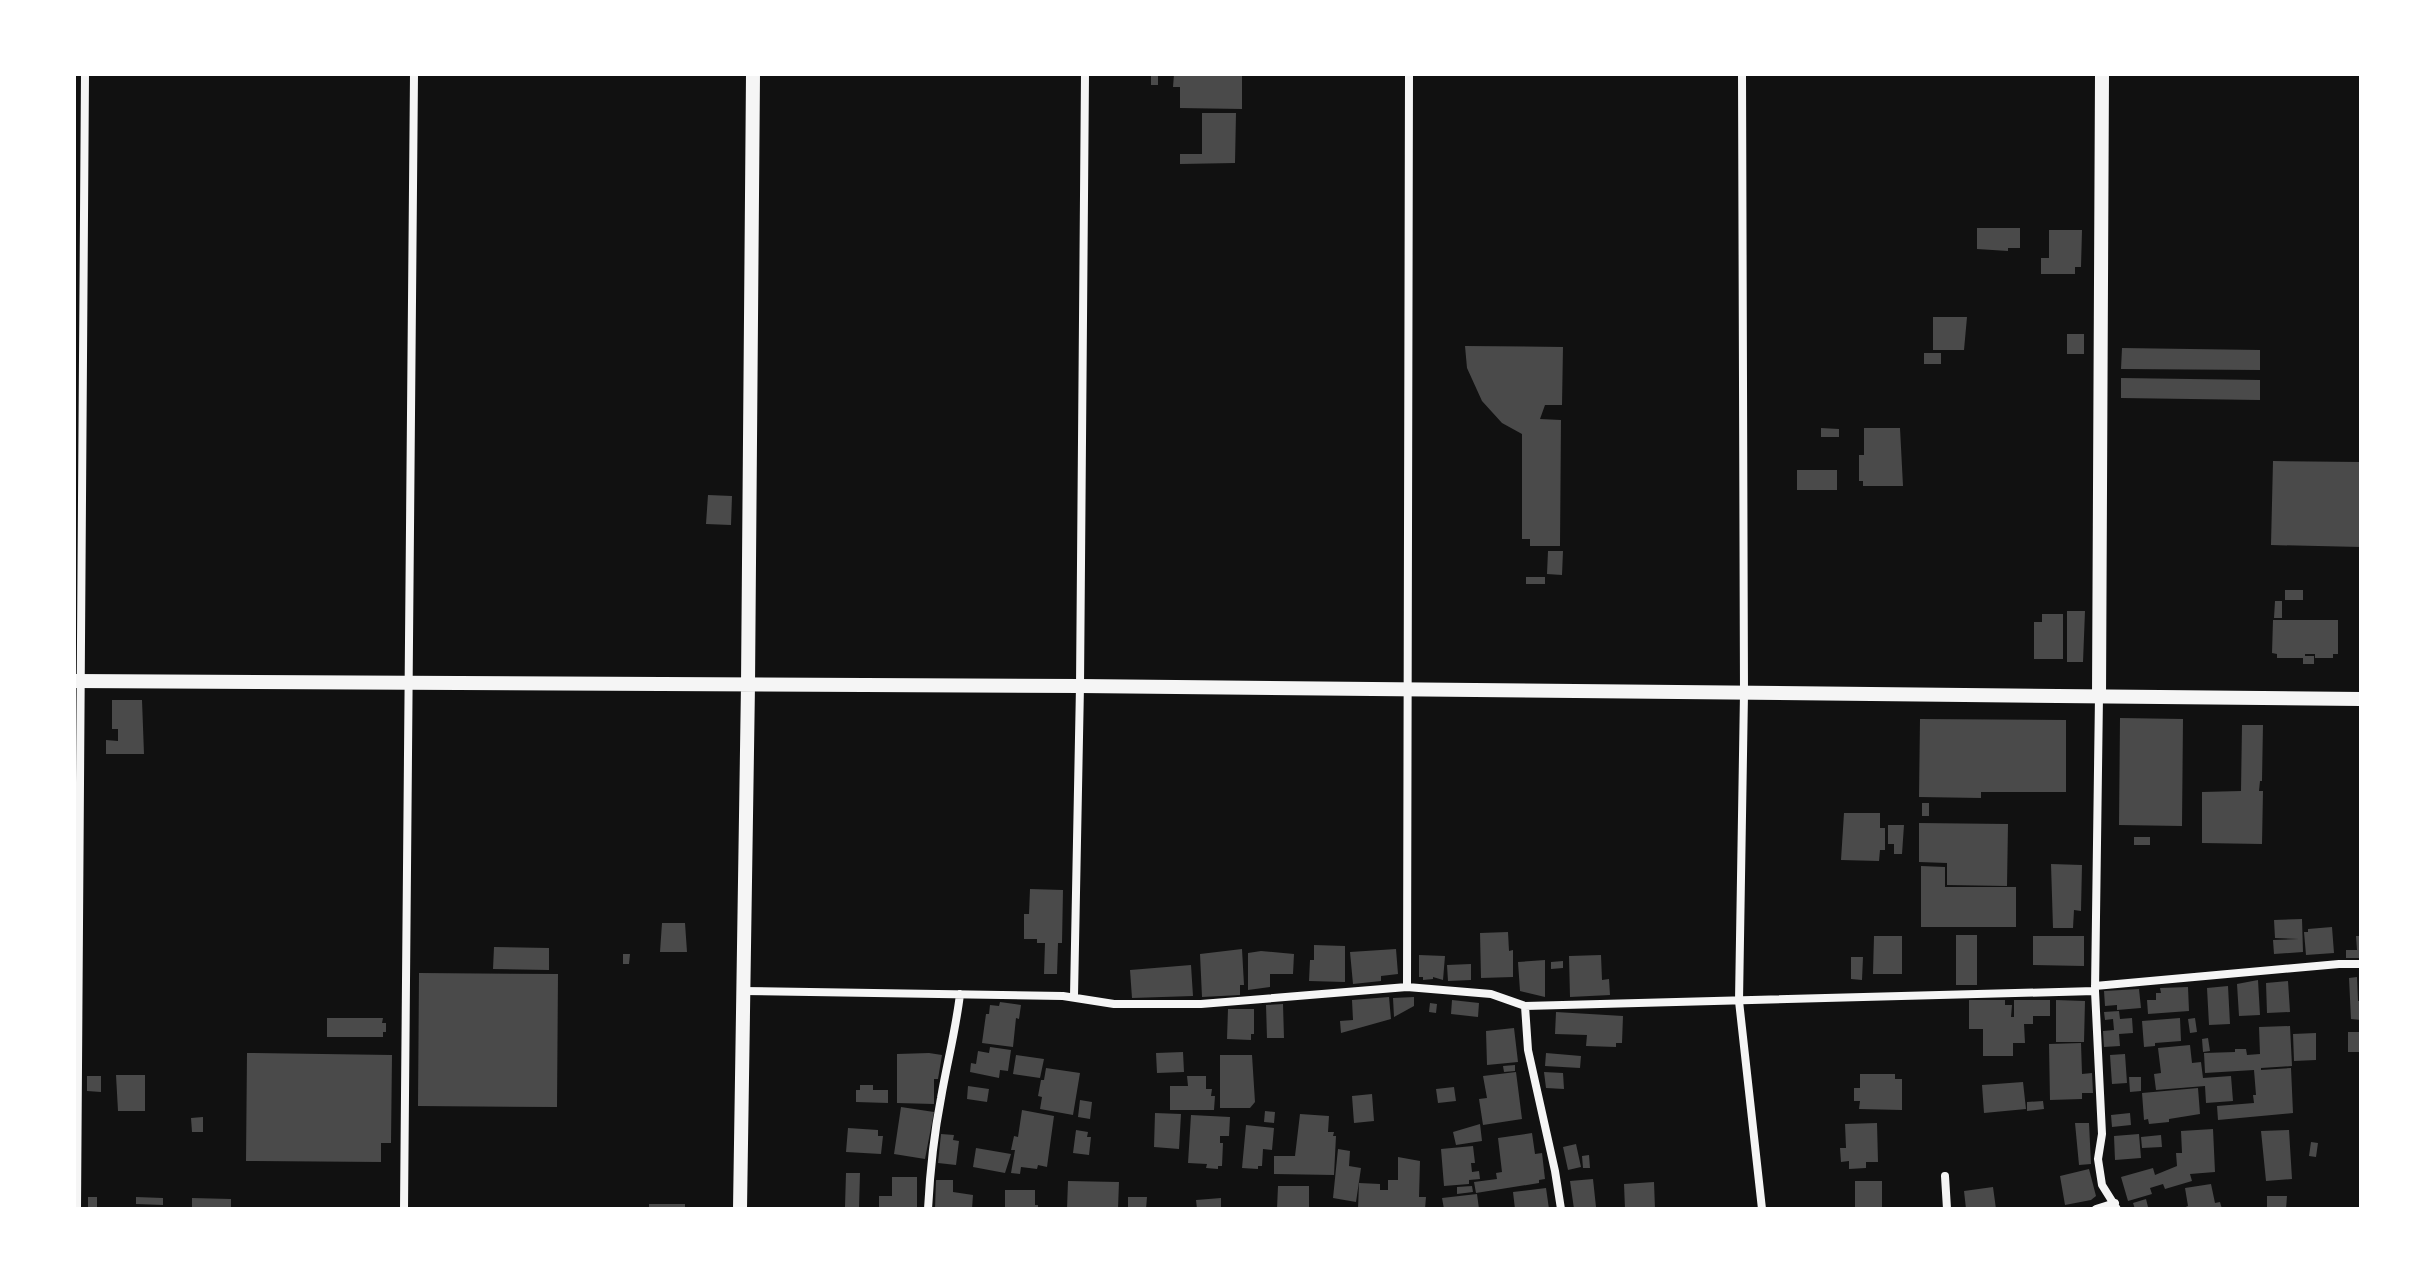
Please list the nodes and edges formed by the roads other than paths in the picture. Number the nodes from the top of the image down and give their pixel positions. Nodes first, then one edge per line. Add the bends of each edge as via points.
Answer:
1 (85, 74) edge
2 (414, 74) edge
3 (753, 74) edge
4 (1085, 74) edge
5 (1409, 74) edge
6 (1742, 74) edge
7 (2102, 74) edge
8 (77, 681) edge
9 (410, 681) junction
10 (748, 685) junction
11 (1080, 686) junction
12 (1410, 690) junction
13 (1744, 693) junction
14 (2099, 696) junction
15 (2361, 699) edge
16 (2361, 964) edge
17 (1407, 987) junction
18 (2095, 988) junction
19 (742, 991) junction
20 (960, 994) junction
21 (1074, 996) junction
22 (1739, 1001) junction
23 (1525, 1006) junction
24 (1945, 1176) dead end
25 (2116, 1206) edge
26 (77, 1209) edge
27 (404, 1209) edge
28 (740, 1209) edge
29 (928, 1209) edge
30 (1561, 1209) edge
31 (1762, 1209) edge
32 (1947, 1209) edge
33 (2096, 1209) edge

1 - 8 street
2 - 9 street
3 - 10 street
4 - 11 street
5 - 12 street
6 - 13 street
7 - 14 street
8 - 9 street
8 - 26 street
9 - 10 street
9 - 27 street
10 - 11 street
10 - 19 street
11 - 12 street
11 - 21 street
12 - 13 street
12 - 17 street
13 - 14 street
13 - 22 street
14 - 15 street
14 - 18 street
16 - 18 street
17 - 21 street via 1201,1004 1114,1004
17 - 23 street via 1491,994
18 - 22 street
18 - 25 street via 2102,1134 2098,1159 2102,1185
19 - 20 street
19 - 28 street
20 - 21 street
20 - 29 street via 940,1099
22 - 23 street
22 - 31 street
23 - 30 street via 1528,1050
24 - 32 street
25 - 33 street

